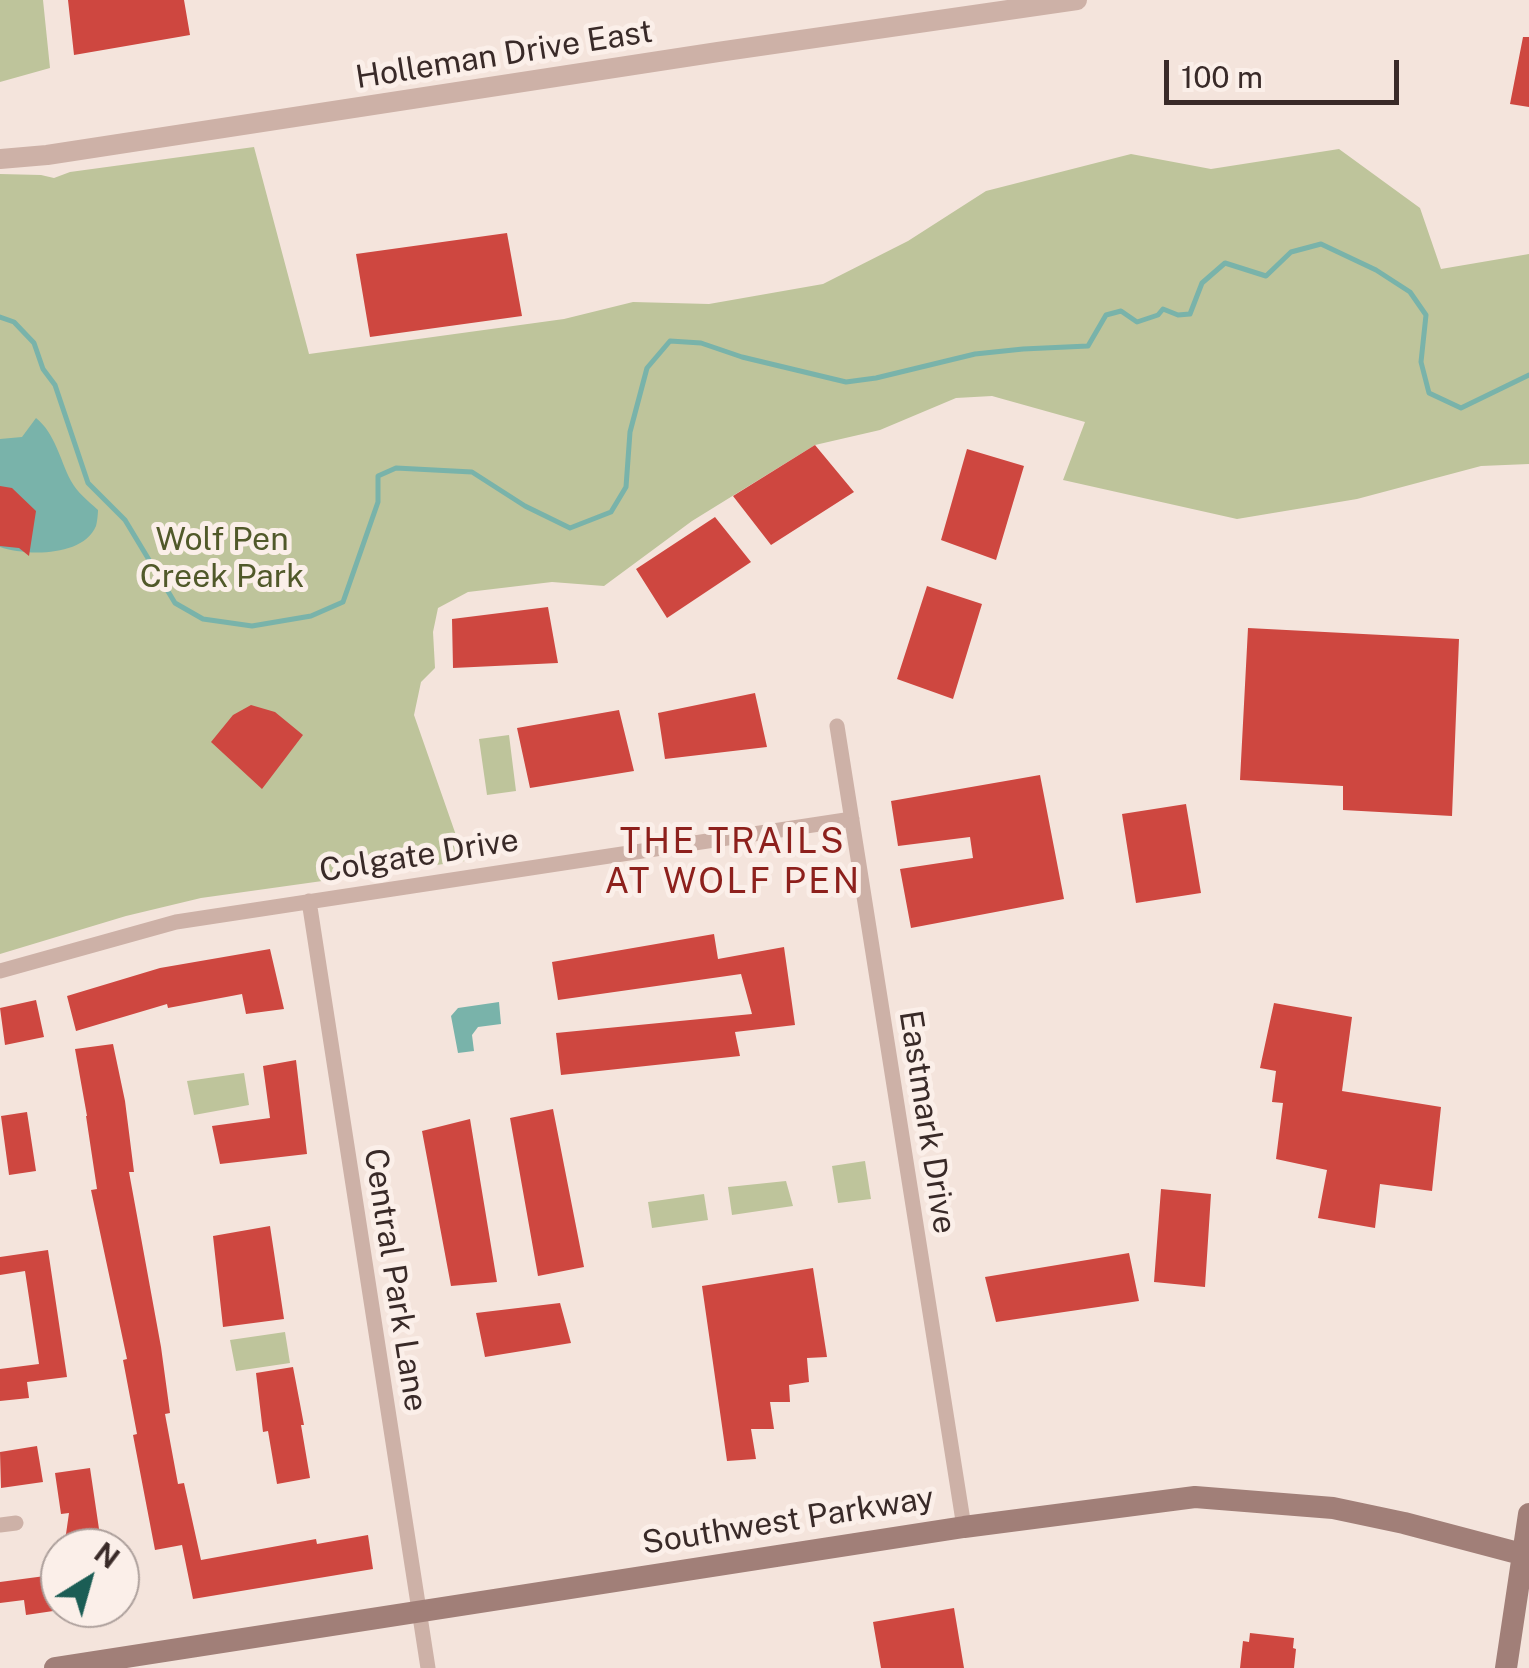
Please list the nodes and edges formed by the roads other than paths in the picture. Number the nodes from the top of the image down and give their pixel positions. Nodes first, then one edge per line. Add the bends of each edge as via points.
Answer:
1 (1077, 0) edge
2 (0, 159) edge
3 (837, 726) dead end
4 (852, 819) junction
5 (308, 901) junction
6 (0, 971) edge
7 (1529, 1514) edge
8 (964, 1527) junction
9 (1526, 1555) edge
10 (420, 1613) junction
11 (55, 1668) edge
12 (428, 1668) edge
13 (1506, 1668) edge

1 - 2 street, Holleman Drive East
3 - 4 street, Eastmark Drive
4 - 5 street, Colgate Drive
4 - 8 street, Eastmark Drive
5 - 6 street, Colgate Drive via 176,922
5 - 10 street, Central Park Lane
7 - 9 main road
8 - 9 main road, Southwest Parkway via 1195,1497 1333,1508
8 - 10 main road, Southwest Parkway
9 - 13 main road
10 - 11 main road, Southwest Parkway
10 - 12 street, Central Park Lane

